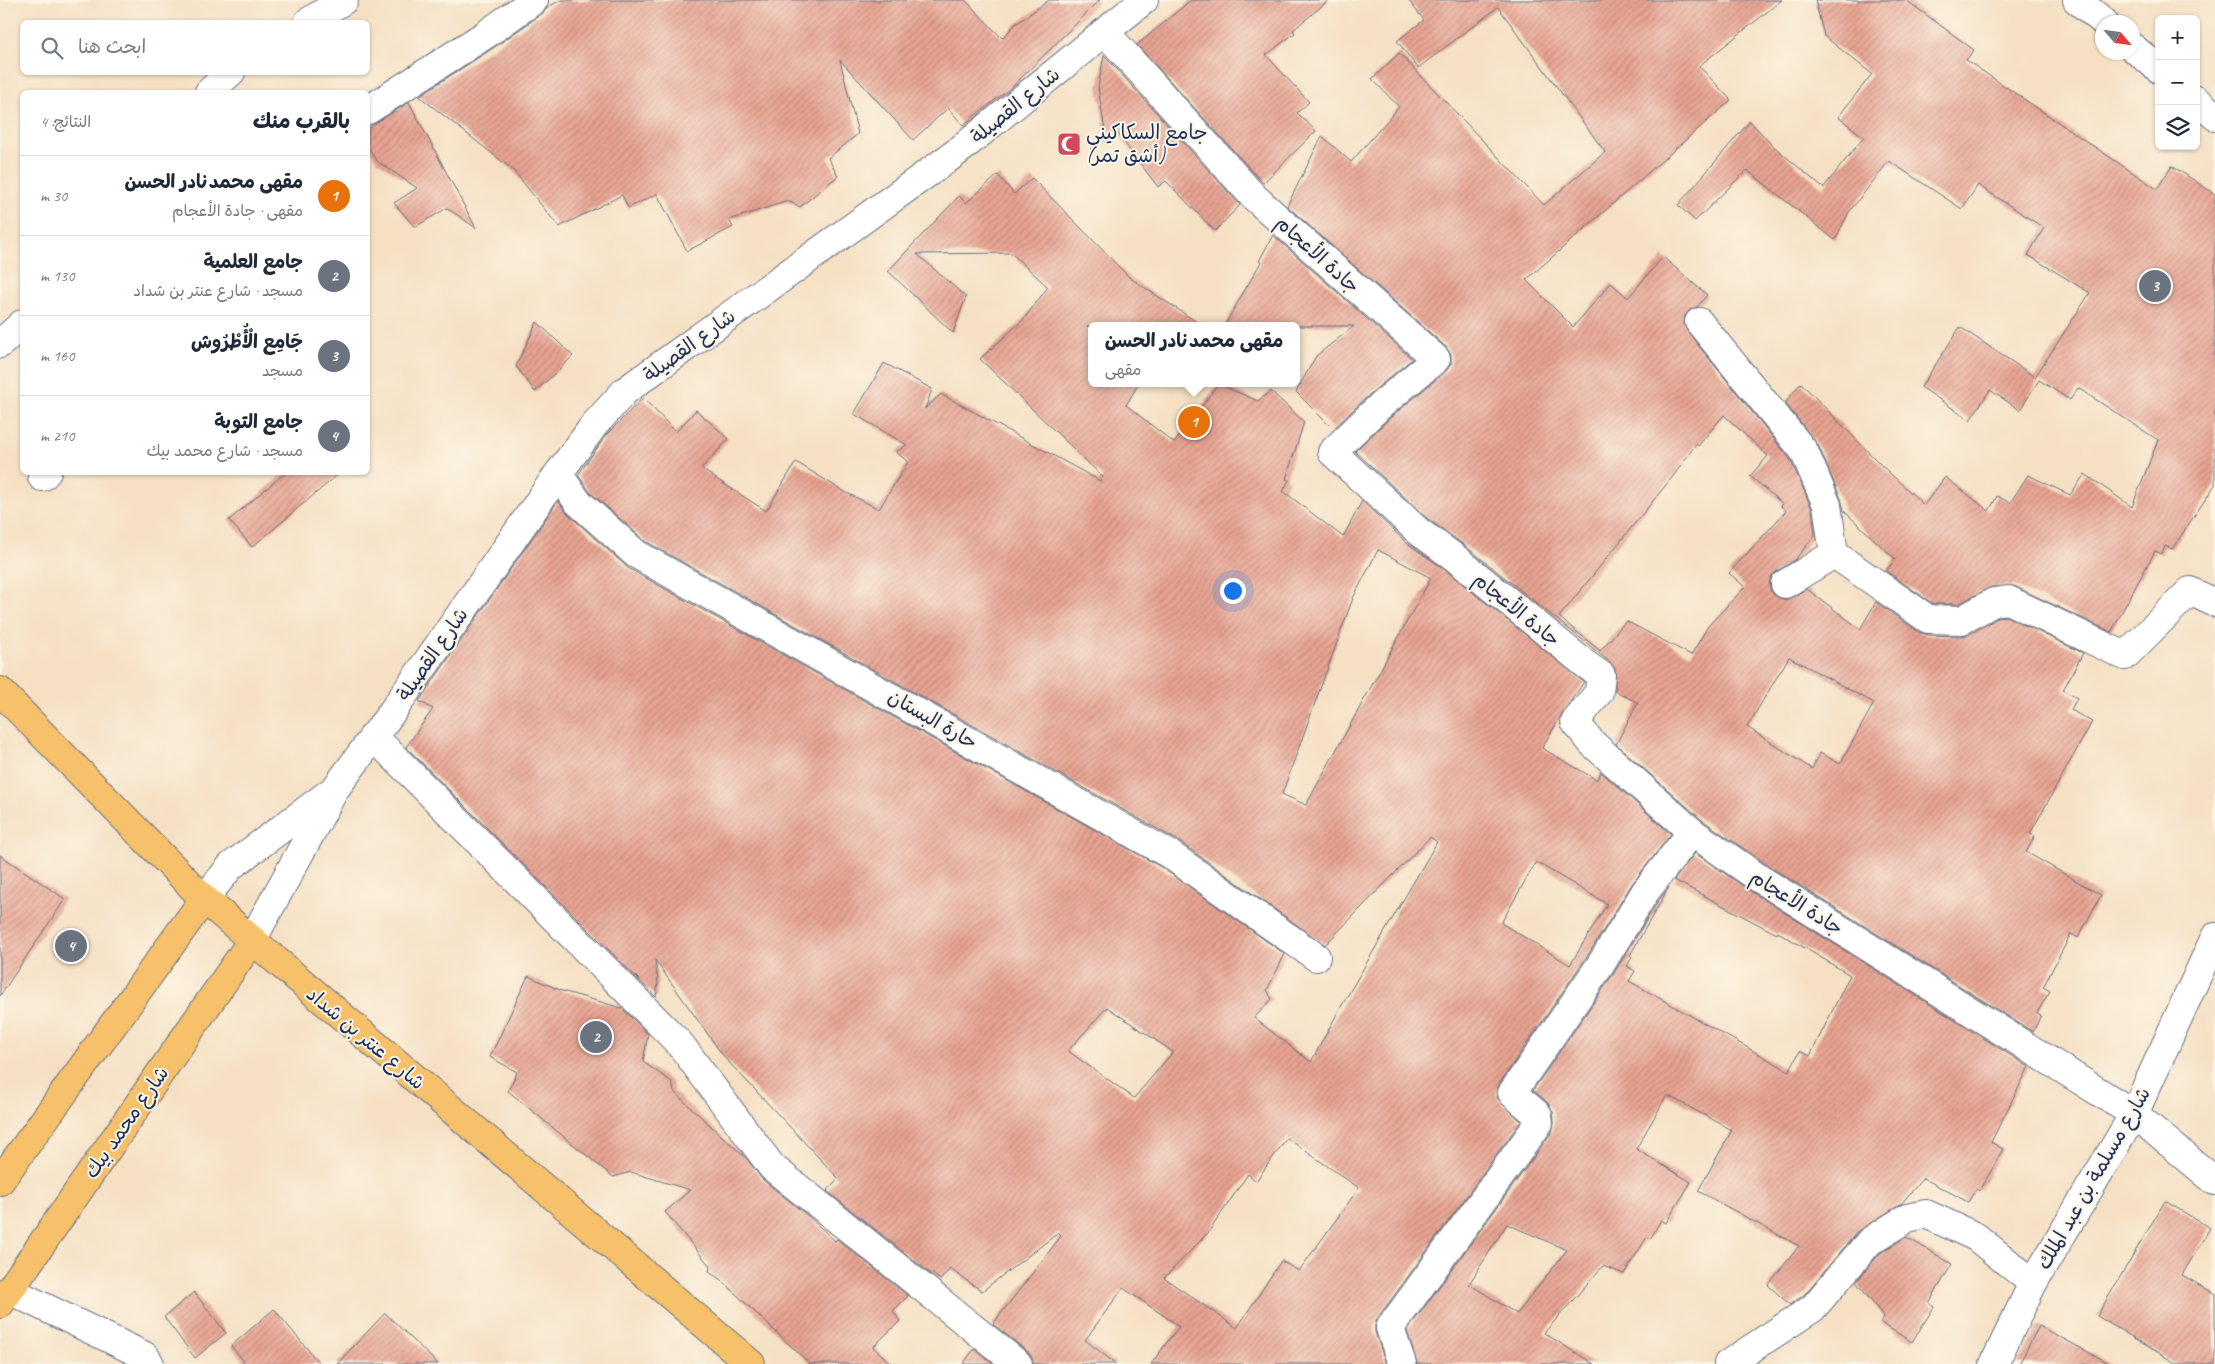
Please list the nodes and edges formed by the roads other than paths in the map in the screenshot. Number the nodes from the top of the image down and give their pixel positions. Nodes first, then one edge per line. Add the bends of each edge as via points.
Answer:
1 (344, 0) edge
2 (534, 0) edge
3 (1144, 0) edge
4 (2078, 0) edge
5 (2096, 15) edge
6 (311, 20) edge
7 (1105, 32) junction
8 (2140, 54) edge
9 (2155, 66) edge
10 (228, 75) edge
11 (211, 90) edge
12 (2200, 103) edge
13 (370, 109) edge
14 (2215, 116) edge
15 (1699, 322) dead end
16 (20, 326) edge
17 (0, 344) edge
18 (558, 474) junction
19 (1834, 554) junction
20 (1785, 584) dead end
21 (2215, 604) edge
22 (0, 691) edge
23 (373, 736) junction
24 (335, 789) junction
25 (1692, 832) junction
26 (204, 899) junction
27 (2215, 937) edge
28 (251, 942) junction
29 (1316, 957) dead end
30 (2134, 1114) junction
31 (0, 1181) edge
32 (2215, 1181) edge
33 (2033, 1283) junction
34 (5, 1297) edge
35 (150, 1364) edge
36 (751, 1364) edge
37 (1018, 1364) edge
38 (1402, 1364) edge
39 (1728, 1364) edge
40 (1994, 1364) edge

1 - 6 street
2 - 13 street
3 - 7 street, شارع القصيلة
4 - 5 street
7 - 18 street, شارع القصيلة via 957,152 625,391 594,424
7 - 25 street, جادة الأعجام via 1254,197 1436,359 1332,452 1418,531 1601,675 1599,692 1575,722 1592,743
8 - 9 street
10 - 11 street
12 - 14 street
15 - 19 street via 1804,451 1826,505
16 - 17 street
18 - 23 street, شارع القصيلة
18 - 29 street, حارة البستان via 578,502 636,554 1169,854
19 - 20 street
19 - 21 street via 1928,619 1962,620 1994,602 2008,600 2125,656 2190,591
22 - 26 main road, شارع عنتر بن شداد
23 - 24 street, شارع القصيلة
23 - 37 street via 680,1044 772,1168
24 - 26 street, شارع القصيلة via 231,866
24 - 28 street, شارع القصيلة
25 - 30 street, جادة الأعجام via 1760,879
25 - 38 street via 1646,892 1512,1094 1538,1116 1539,1123 1390,1328
26 - 28 main road, شارع عنتر بن شداد
26 - 31 main road
27 - 30 street, شارع مسلمة بن عبد الملك
28 - 34 main road, شارع محمد بيك
28 - 36 main road, شارع عنتر بن شداد
30 - 32 street, جادة الأعجام
30 - 33 street, شارع مسلمة بن عبد الملك
33 - 39 street via 1976,1237 1926,1214 1906,1218 1870,1241 1813,1308
33 - 40 street, شارع مسلمة بن عبد الملك
34 - 35 street via 145,1356

